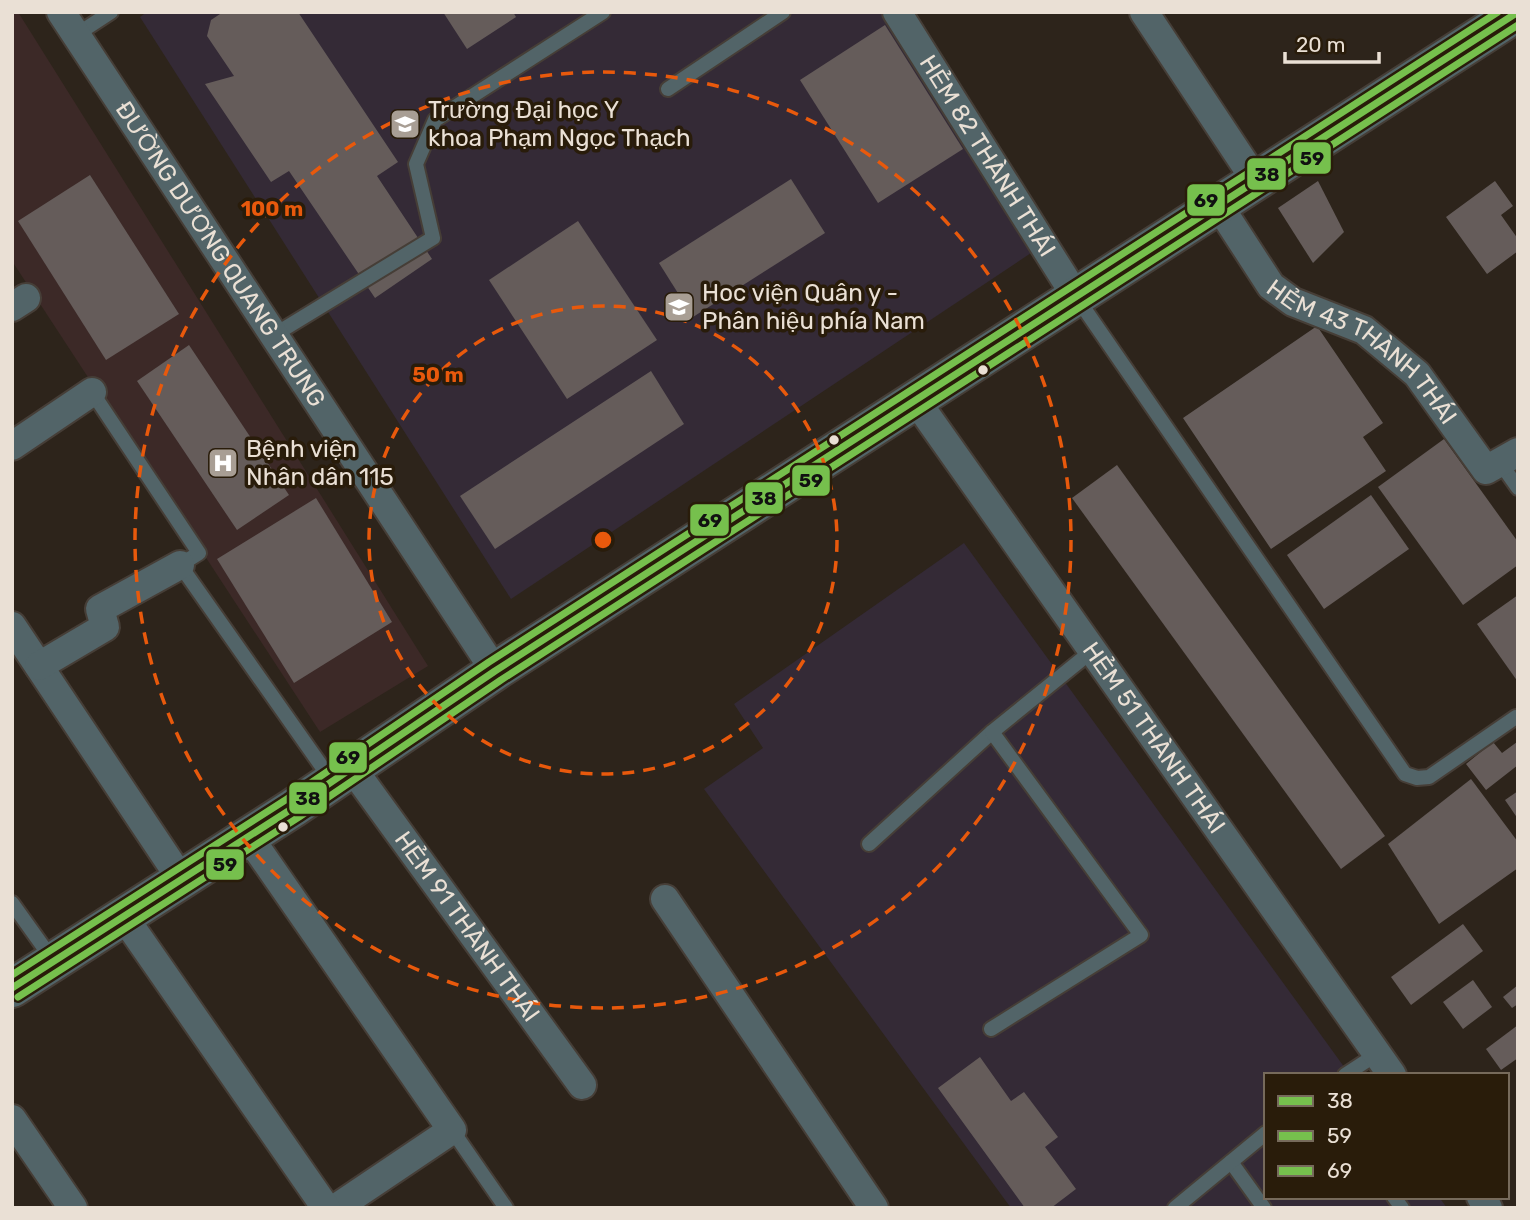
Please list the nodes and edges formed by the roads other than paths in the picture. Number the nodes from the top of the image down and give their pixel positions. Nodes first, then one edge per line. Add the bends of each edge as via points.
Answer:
1 (111, 12) edge
2 (603, 12) edge
3 (783, 12) edge
4 (897, 12) edge
5 (1144, 12) edge
6 (1518, 12) edge
7 (69, 24) edge
8 (668, 89) dead end
9 (1256, 181) junction
10 (1219, 206) junction
11 (1077, 298) junction
12 (274, 335) junction
13 (92, 392) joint
14 (917, 402) junction
15 (12, 446) edge
16 (1509, 458) edge
17 (1518, 488) edge
18 (180, 565) junction
19 (12, 626) edge
20 (1092, 651) junction
21 (39, 666) junction
22 (495, 671) junction
23 (1516, 717) edge
24 (992, 732) junction
25 (342, 775) junction
26 (249, 837) junction
27 (869, 844) dead end
28 (181, 879) junction
29 (665, 899) dead end
30 (12, 903) edge
31 (124, 917) junction
32 (53, 962) junction
33 (12, 988) edge
34 (991, 1029) dead end
35 (1384, 1064) edge
36 (1352, 1073) edge
37 (582, 1085) dead end
38 (12, 1119) edge
39 (452, 1130) junction
40 (1264, 1135) edge
41 (1231, 1162) junction
42 (73, 1208) edge
43 (326, 1208) edge
44 (336, 1208) edge
45 (506, 1208) edge
46 (874, 1208) edge
47 (1175, 1208) edge
48 (1264, 1208) edge

1 - 7 lane
2 - 12 lane via 435,120 416,164 433,238
3 - 8 lane
4 - 11 street, HẺM 82 THÀNH THÁI
5 - 9 street
6 - 9 main road
7 - 12 street, ĐƯỜNG DƯƠNG QUANG TRUNG
9 - 10 main road
10 - 11 main road
10 - 16 street, HẺM 43 THÀNH THÁI via 1271,286 1293,302 1364,330 1417,374 1486,470
11 - 14 main road
11 - 23 lane via 1405,774 1429,777
12 - 22 street, ĐƯỜNG DƯƠNG QUANG TRUNG
13 - 15 street
13 - 18 lane via 198,552
14 - 20 street, HẺM 51 THÀNH THÁI
14 - 22 main road
16 - 17 lane
18 - 21 street via 100,609 105,627
18 - 25 lane
19 - 21 street
20 - 24 lane
20 - 35 street, HẺM 51 THÀNH THÁI
21 - 28 street
22 - 25 main road
24 - 27 lane
24 - 34 lane via 1141,935
25 - 26 main road
25 - 37 street, HẺM 91 THÀNH THÁI
26 - 28 main road
26 - 39 street
28 - 31 main road
29 - 46 street
30 - 32 lane
31 - 32 main road
31 - 43 street
32 - 33 main road
35 - 36 lane
38 - 42 street
39 - 44 street
39 - 45 lane
40 - 41 lane
41 - 47 lane
41 - 48 lane

